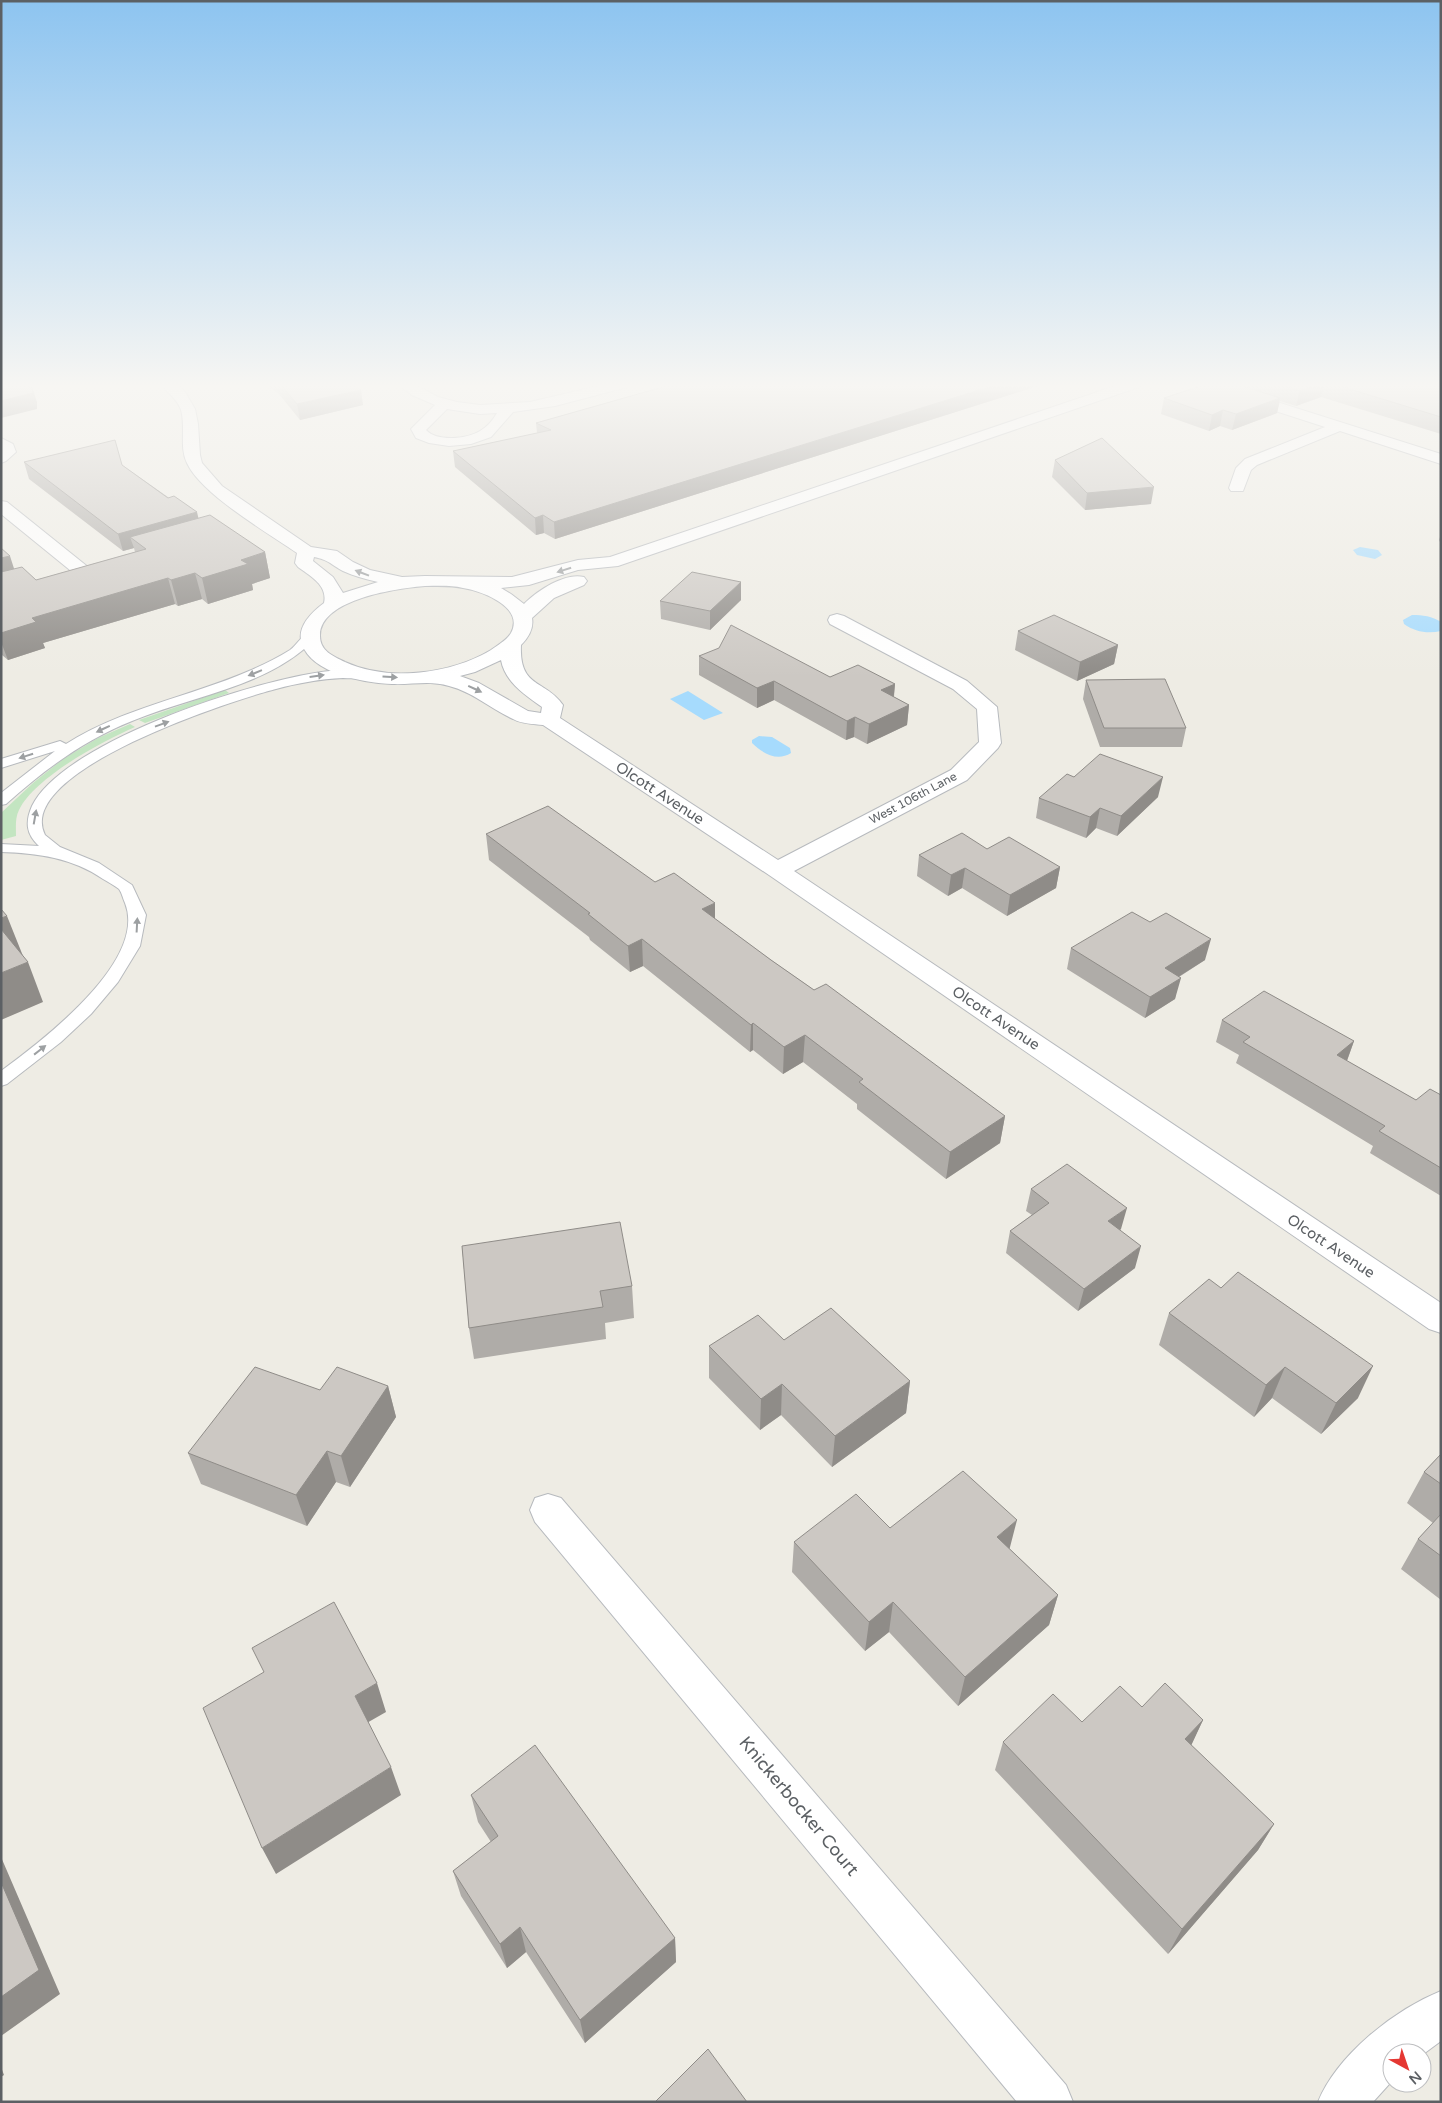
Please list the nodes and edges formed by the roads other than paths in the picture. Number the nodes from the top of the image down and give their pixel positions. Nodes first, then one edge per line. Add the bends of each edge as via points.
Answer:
1 (209, 481) edge
2 (849, 481) edge
3 (1239, 481) edge
4 (1237, 488) dead end
5 (1, 506) edge
6 (260, 520) junction
7 (241, 525) dead end
8 (306, 551) junction
9 (612, 562) junction
10 (101, 566) edge
11 (82, 571) junction
12 (64, 576) edge
13 (409, 582) junction
14 (467, 583) junction
15 (332, 606) junction
16 (523, 617) junction
17 (837, 620) dead end
18 (310, 637) junction
19 (511, 645) junction
20 (358, 674) junction
21 (429, 676) junction
22 (549, 720) junction
23 (85, 738) junction
24 (1, 764) edge
25 (1, 801) edge
26 (1, 848) edge
27 (76, 859) junction
28 (777, 870) junction
29 (1, 1080) edge
30 (1441, 1320) edge
31 (548, 1510) dead end
32 (1441, 2014) edge
33 (1049, 2102) edge
34 (1342, 2102) edge

1 - 6 street
2 - 9 street
3 - 4 street
5 - 11 street
6 - 7 street
6 - 8 street
13 -> 8 street via 365,574 331,556
8 - 15 street via 304,563 329,582 335,592
9 -> 14 street via 577,565 514,582
9 - 16 street via 596,575 545,595
10 - 11 street
11 - 12 street
13 - 14 street
13 - 15 street via 370,589
14 - 16 street via 488,588 507,598
15 - 18 street via 315,622
16 - 19 street via 521,632
17 - 28 street, West 106th Lane via 960,685 987,707 990,743 959,774
18 - 20 street via 315,651 322,658
18 -> 23 lane via 294,652 262,670 137,714
19 - 21 street via 471,667
19 - 22 street via 510,660 514,672 553,705
20 -> 21 street via 386,678
27 -> 20 lane via 41,841 34,827 35,812 55,786 90,759 147,729 246,694 308,677
21 -> 22 street, Olcott Avenue via 472,687 522,716
22 - 28 street, Olcott Avenue
23 -> 24 lane
23 - 25 lane via 40,766
26 - 27 lane via 38,850
29 -> 27 lane via 93,1003 135,940 138,913 128,889 106,871
28 - 30 street, Olcott Avenue
31 - 33 street, Knickerbocker Court
32 - 34 street via 1420,2026 1386,2056

